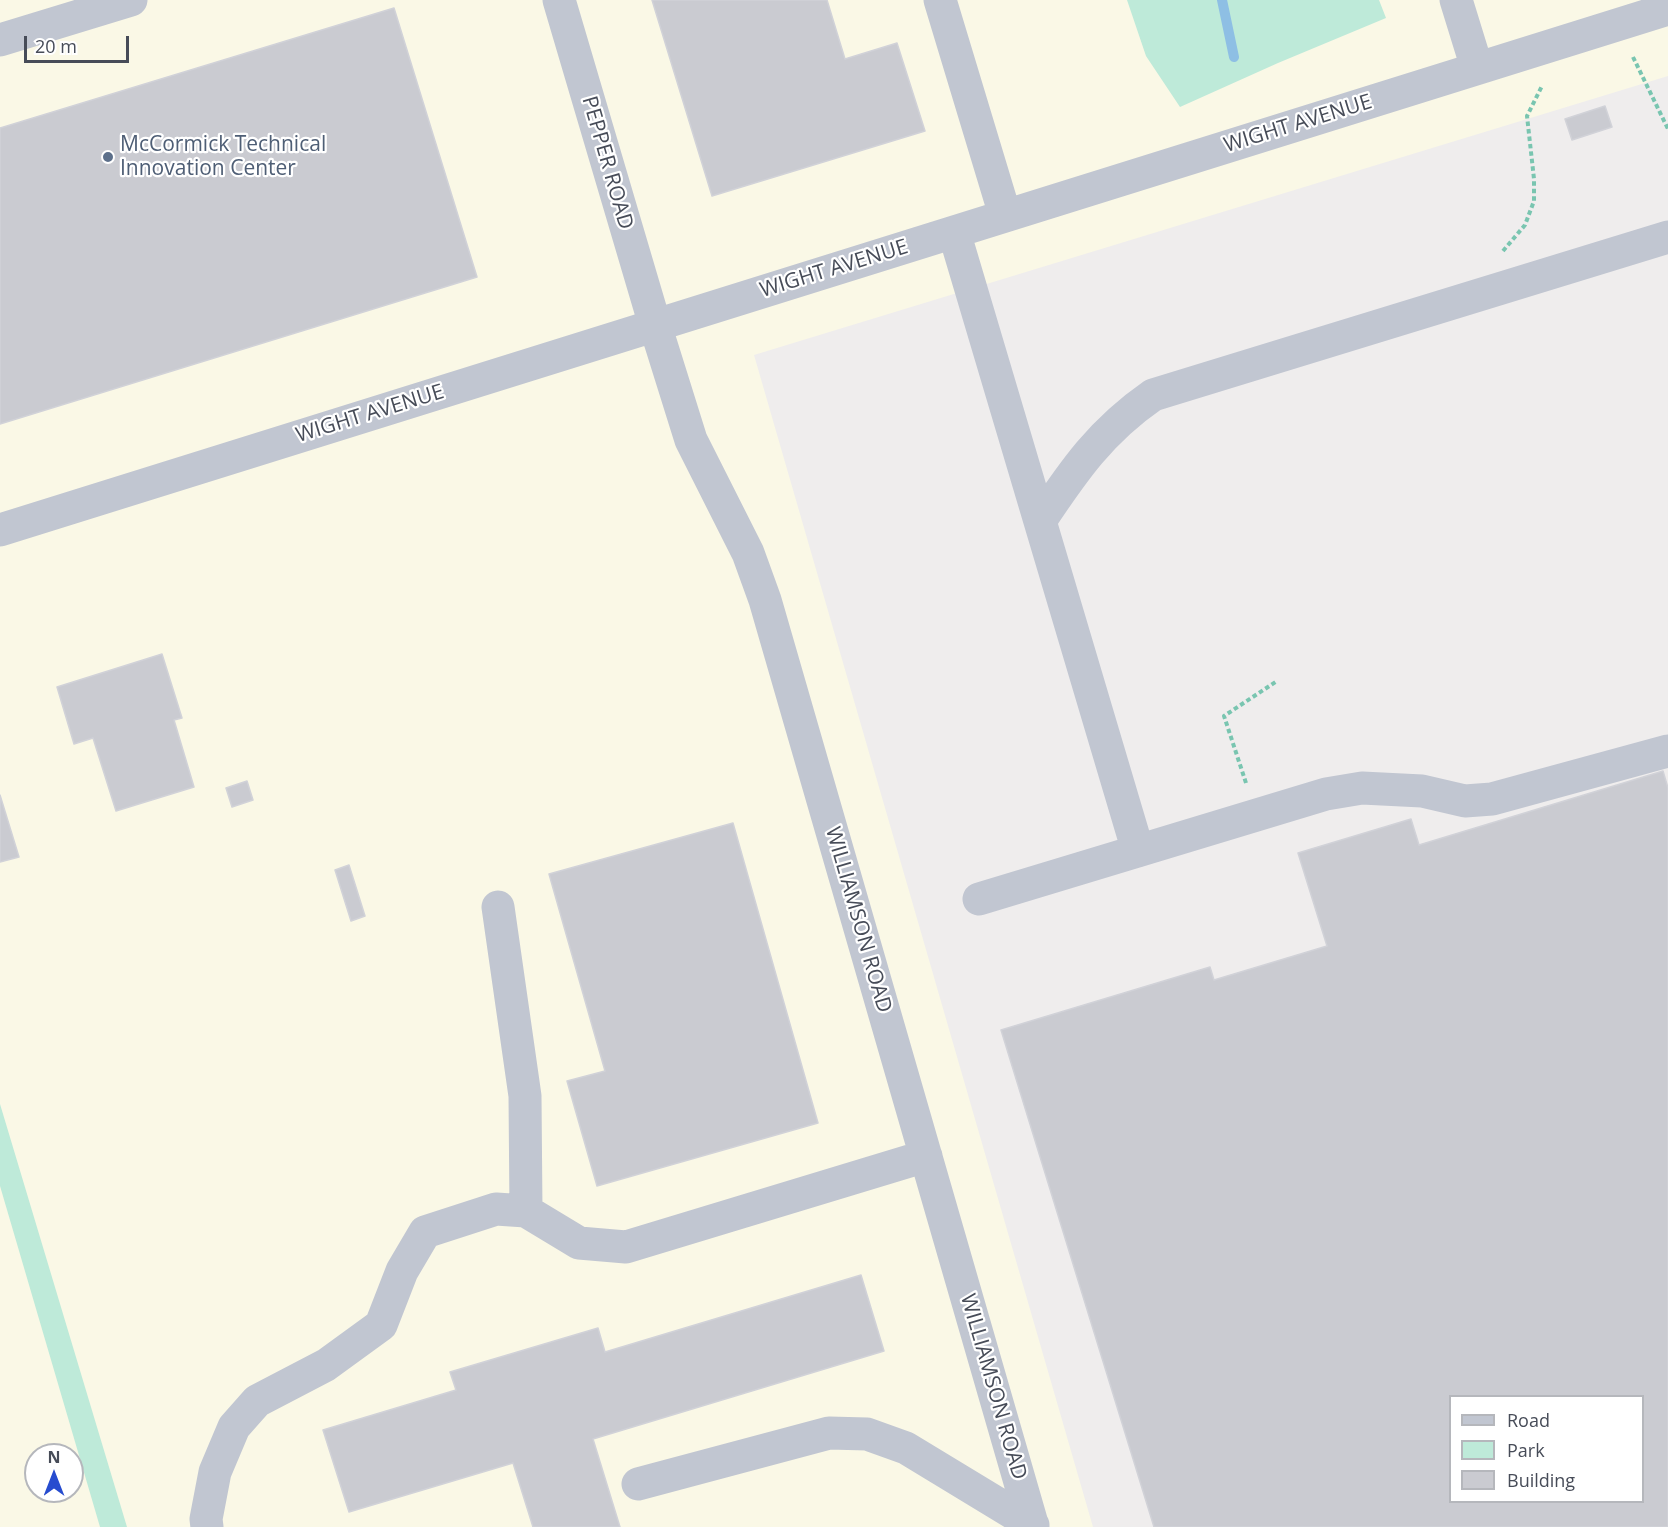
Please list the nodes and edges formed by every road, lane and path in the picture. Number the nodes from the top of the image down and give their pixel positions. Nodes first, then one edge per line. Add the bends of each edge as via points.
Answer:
1 (131, 0) edge
2 (559, 0) edge
3 (940, 0) edge
4 (1456, 0) edge
5 (1668, 9) edge
6 (0, 40) edge
7 (1632, 56) dead end
8 (1477, 68) junction
9 (1544, 84) dead end
10 (1668, 129) edge
11 (1005, 215) junction
12 (954, 232) junction
13 (1668, 237) edge
14 (1497, 258) dead end
15 (655, 325) junction
16 (1040, 521) junction
17 (0, 530) edge
18 (1277, 681) dead end
19 (1668, 752) edge
20 (1248, 792) dead end
21 (1138, 851) junction
22 (979, 899) dead end
23 (498, 907) dead end
24 (926, 1156) junction
25 (526, 1211) junction
26 (638, 1484) dead end
27 (1031, 1526) edge
28 (207, 1527) edge

1 - 6 street
2 - 15 street, PEPPER ROAD
3 - 11 street
4 - 8 street
5 - 8 street, WIGHT AVENUE
7 - 10 path
8 - 11 street, WIGHT AVENUE
9 - 14 path via 1527,116 1534,201 1525,225
11 - 12 street, WIGHT AVENUE
12 - 15 street, WIGHT AVENUE
12 - 16 street
13 - 16 street via 1153,396 1101,438
15 - 17 street, WIGHT AVENUE
15 - 24 street, WILLIAMSON ROAD via 691,440 748,554 765,600
16 - 21 street
18 - 20 path via 1224,716
19 - 21 street via 1492,799 1465,801 1422,791 1362,788 1326,794
21 - 22 street
23 - 25 street via 525,1096
24 - 25 street via 626,1247 579,1243
24 - 27 street, WILLIAMSON ROAD
25 - 28 street via 496,1209 425,1232 402,1271 381,1325 326,1365 257,1401 234,1427 215,1472
26 - 27 street via 829,1433 867,1434 906,1448

